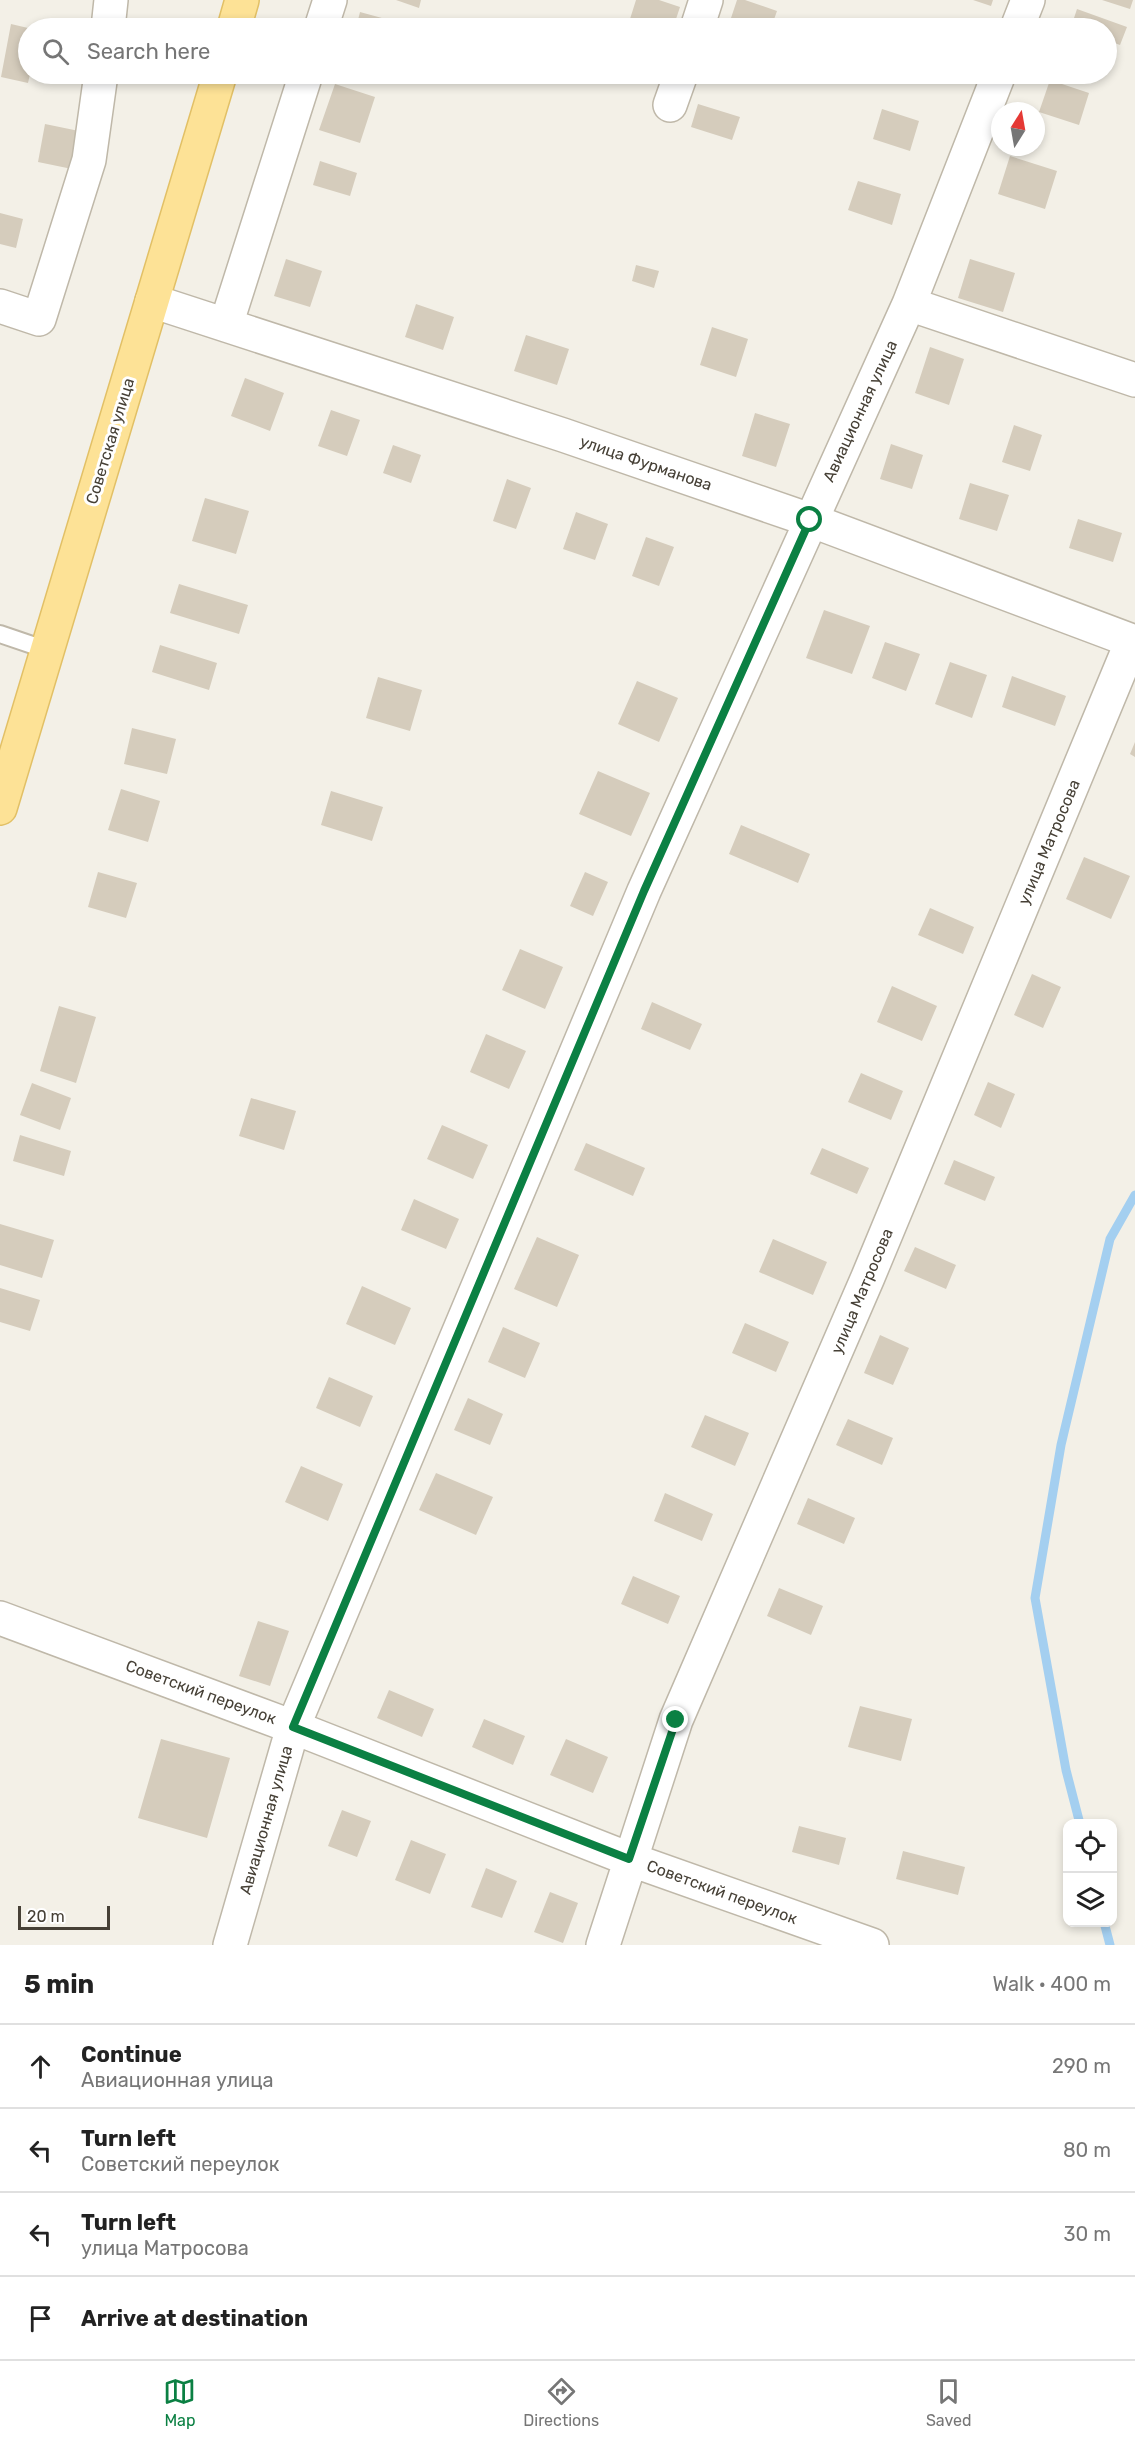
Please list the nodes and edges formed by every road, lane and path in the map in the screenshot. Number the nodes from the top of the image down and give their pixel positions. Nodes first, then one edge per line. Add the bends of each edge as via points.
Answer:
1 (111, 0) edge
2 (242, 0) edge
3 (330, 0) edge
4 (706, 0) edge
5 (1028, 0) edge
6 (109, 18) edge
7 (237, 18) edge
8 (324, 18) edge
9 (700, 18) edge
10 (1021, 18) edge
11 (100, 84) edge
12 (217, 84) edge
13 (303, 84) edge
14 (677, 84) edge
15 (995, 84) edge
16 (670, 105) dead end
17 (152, 301) junction
18 (909, 304) junction
19 (0, 306) edge
20 (225, 325) junction
21 (1135, 380) edge
22 (810, 520) junction
23 (0, 634) edge
24 (1134, 641) edge
25 (47, 650) junction
26 (0, 808) edge
27 (0, 1618) edge
28 (293, 1727) junction
29 (629, 1859) junction
30 (230, 1945) edge
31 (603, 1945) edge
32 (872, 1945) edge

1 - 6 street
2 - 7 main road
3 - 8 street
4 - 9 street
5 - 10 street
11 - 19 street via 89,160 39,319
12 - 17 main road, Советская улица
13 - 20 street
14 - 16 street
15 - 18 street, Авиационная улица
17 - 20 street, улица Фурманова
17 - 25 main road, Советская улица
18 - 21 street
18 - 22 street, Авиационная улица
20 - 22 street, улица Фурманова
22 - 24 street, улица Фурманова
22 - 28 street, Авиационная улица via 644,891
23 - 25 lane
24 - 29 street, улица Матросова via 868,1277 676,1720
25 - 26 main road, Советская улица
27 - 28 street, Советский переулок
28 - 29 street, Советский переулок
28 - 30 street, Авиационная улица
29 - 31 street, улица Матросова
29 - 32 street, Советский переулок

